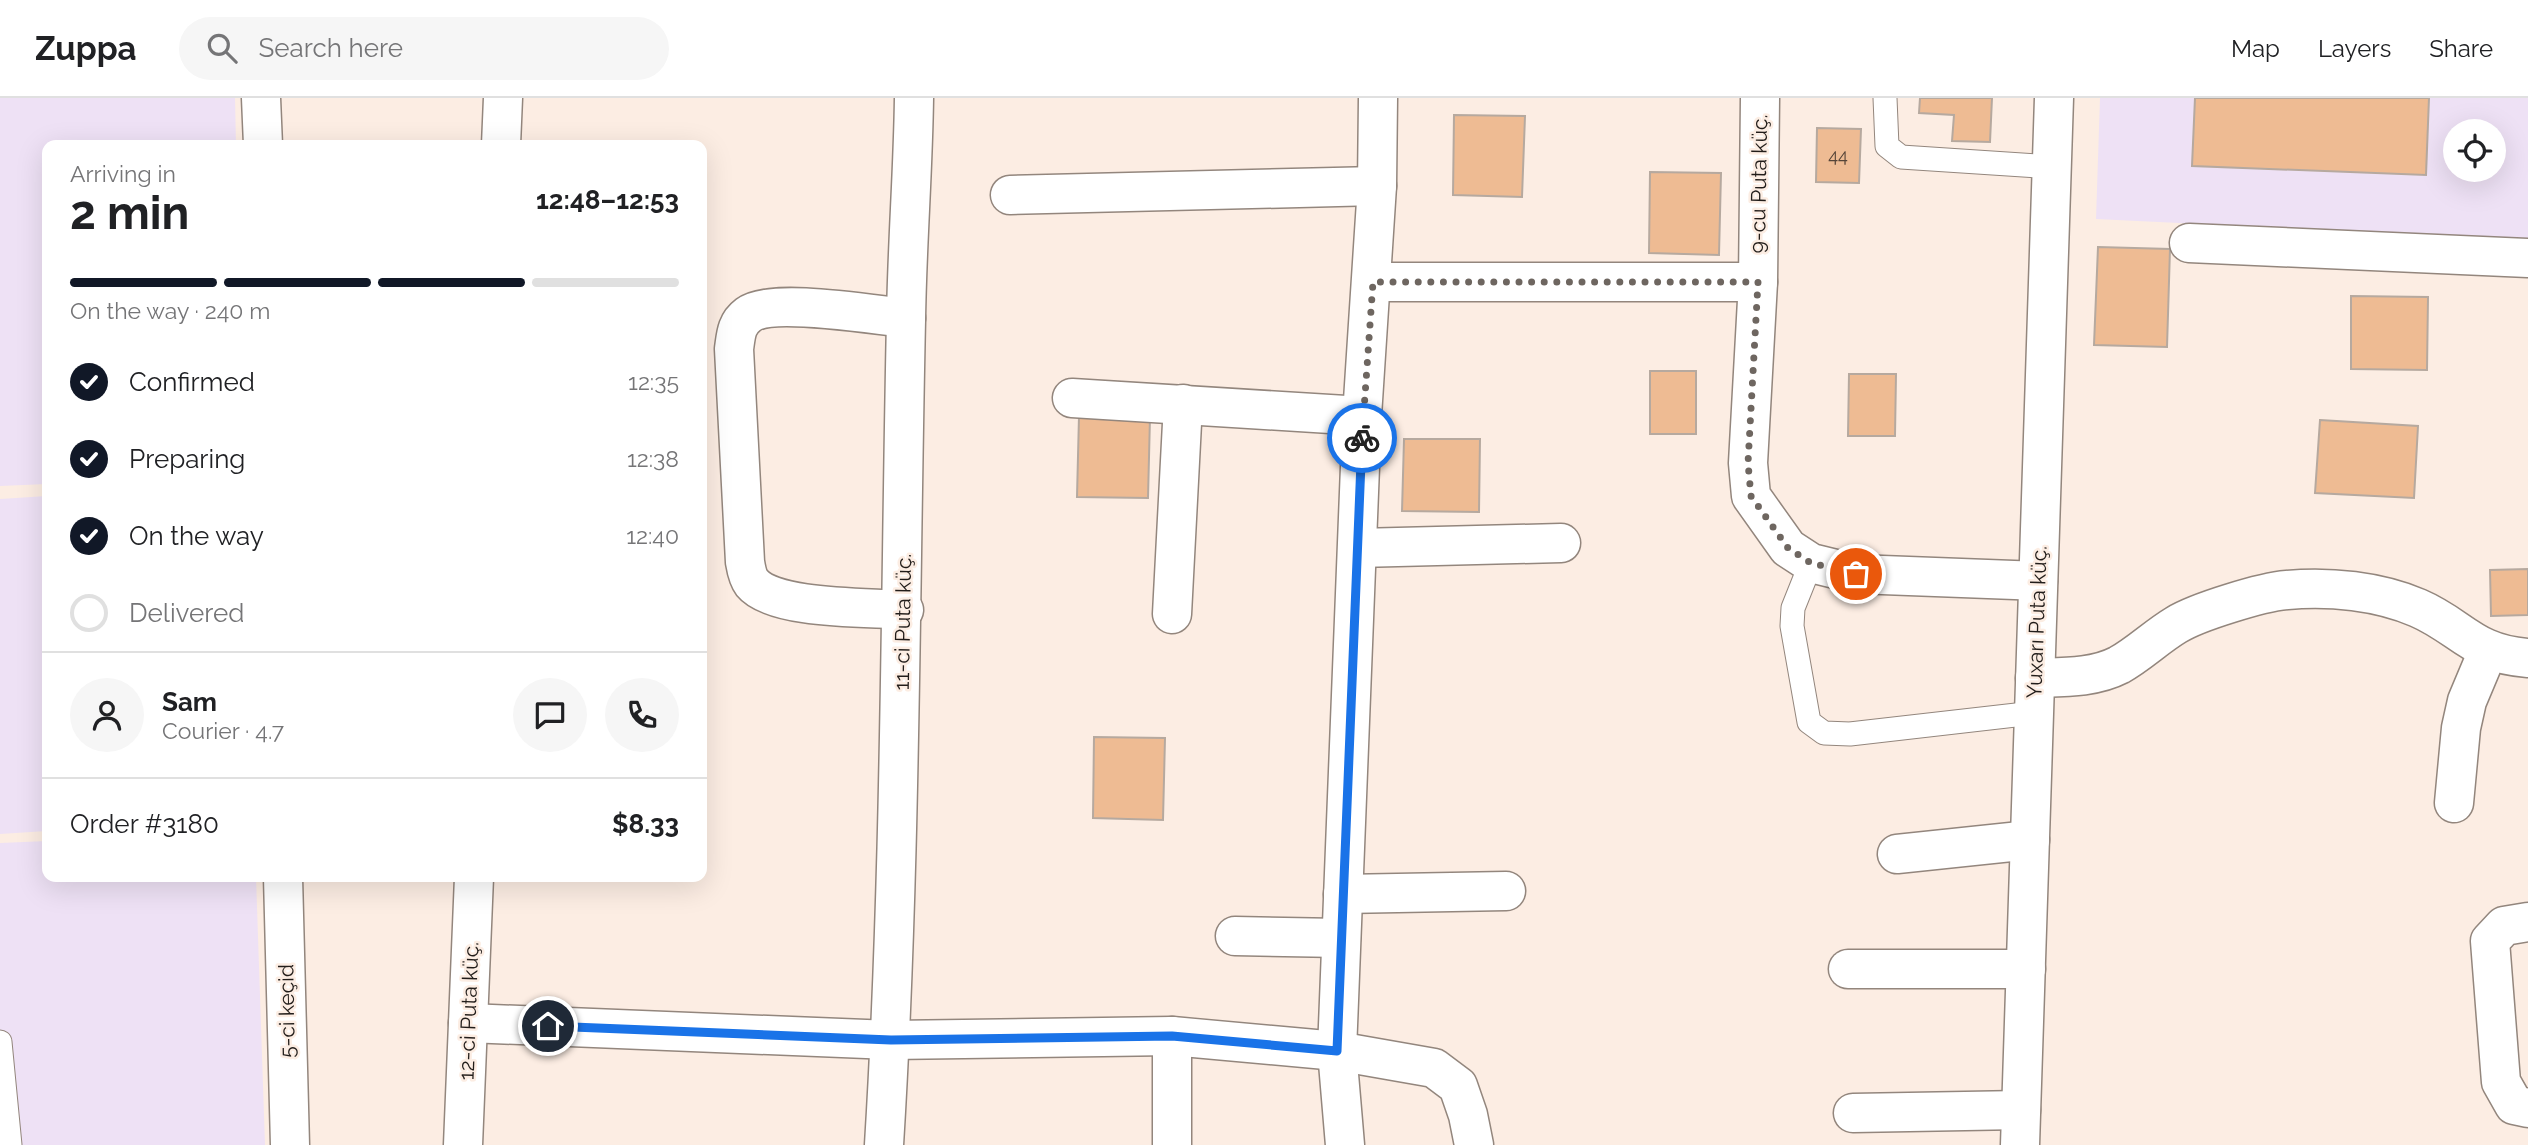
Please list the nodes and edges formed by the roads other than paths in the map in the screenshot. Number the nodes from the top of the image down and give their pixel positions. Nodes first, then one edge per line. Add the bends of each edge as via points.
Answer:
1 (261, 98) edge
2 (503, 98) edge
3 (914, 98) edge
4 (1378, 98) edge
5 (1760, 98) edge
6 (1885, 98) edge
7 (2054, 98) edge
8 (263, 140) edge
9 (501, 140) edge
10 (2052, 167) junction
11 (1377, 186) junction
12 (1010, 195) dead end
13 (2189, 243) dead end
14 (2528, 258) edge
15 (1373, 282) junction
16 (1758, 282) junction
17 (906, 318) junction
18 (1072, 398) dead end
19 (1182, 404) junction
20 (1363, 416) junction
21 (1560, 543) dead end
22 (1358, 548) junction
23 (1811, 563) junction
24 (2038, 581) junction
25 (904, 610) junction
26 (1172, 614) dead end
27 (2488, 651) junction
28 (2528, 658) edge
29 (2035, 696) junction
30 (2454, 803) dead end
31 (2030, 840) junction
32 (1897, 854) dead end
33 (283, 882) edge
34 (474, 882) edge
35 (1506, 891) dead end
36 (1343, 894) junction
37 (2528, 922) edge
38 (1235, 936) dead end
39 (1341, 938) junction
40 (1847, 969) dead end
41 (2026, 969) junction
42 (468, 1023) junction
43 (1172, 1036) junction
44 (891, 1040) junction
45 (0, 1042) edge
46 (1337, 1051) junction
47 (2528, 1108) edge
48 (1853, 1113) dead end
49 (2020, 1128) edge
50 (10, 1145) edge
51 (290, 1145) edge
52 (463, 1145) edge
53 (884, 1145) edge
54 (1172, 1145) edge
55 (1345, 1145) edge
56 (1474, 1145) edge

1 - 8 street
2 - 9 street
3 - 17 street, 11-ci Puta küç.
4 - 11 street
5 - 16 street, 9-cu Puta küç.
6 - 10 lane via 1887,146 1901,157
7 - 10 street, Yuxarı Puta küç.
10 - 24 street, Yuxarı Puta küç.
11 - 12 street
11 - 15 street
13 - 14 street
15 - 16 street
15 - 20 street
16 - 23 street, 9-cu Puta küç. via 1748,463 1751,496 1788,548
17 - 25 street, 11-ci Puta küç.
17 - 25 street via 775,306 750,313 738,325 734,349 744,562 751,582 769,595 790,601
18 - 19 street
19 - 20 street
19 - 26 street
20 - 22 street
21 - 22 street
22 - 36 street
23 - 24 street, 9-cu Puta küç. via 1856,574
23 - 29 lane via 1793,608 1792,626 1808,722 1824,733 1850,734
24 - 29 street, Yuxarı Puta küç.
25 - 44 street, 11-ci Puta küç.
27 - 28 street
27 - 29 street via 2419,608 2326,588 2285,590 2179,623 2118,665
27 - 30 street via 2461,728
29 - 31 street, Yuxarı Puta küç.
31 - 32 street
31 - 41 street, Yuxarı Puta küç.
33 - 51 street, 5-ci keçid
34 - 42 street, 12-ci Puta küç.
35 - 36 street
36 - 39 street
37 - 47 street via 2504,926 2490,941 2501,1082 2514,1105
38 - 39 street
39 - 46 street
40 - 41 street
41 - 49 street, Yuxarı Puta küç.
42 - 44 street
42 - 52 street, 12-ci Puta küç.
43 - 44 street
43 - 46 street
43 - 54 street
44 - 53 street, 11-ci Puta küç.
45 - 50 lane
46 - 55 street
46 - 56 street via 1434,1068 1458,1086
48 - 49 street

